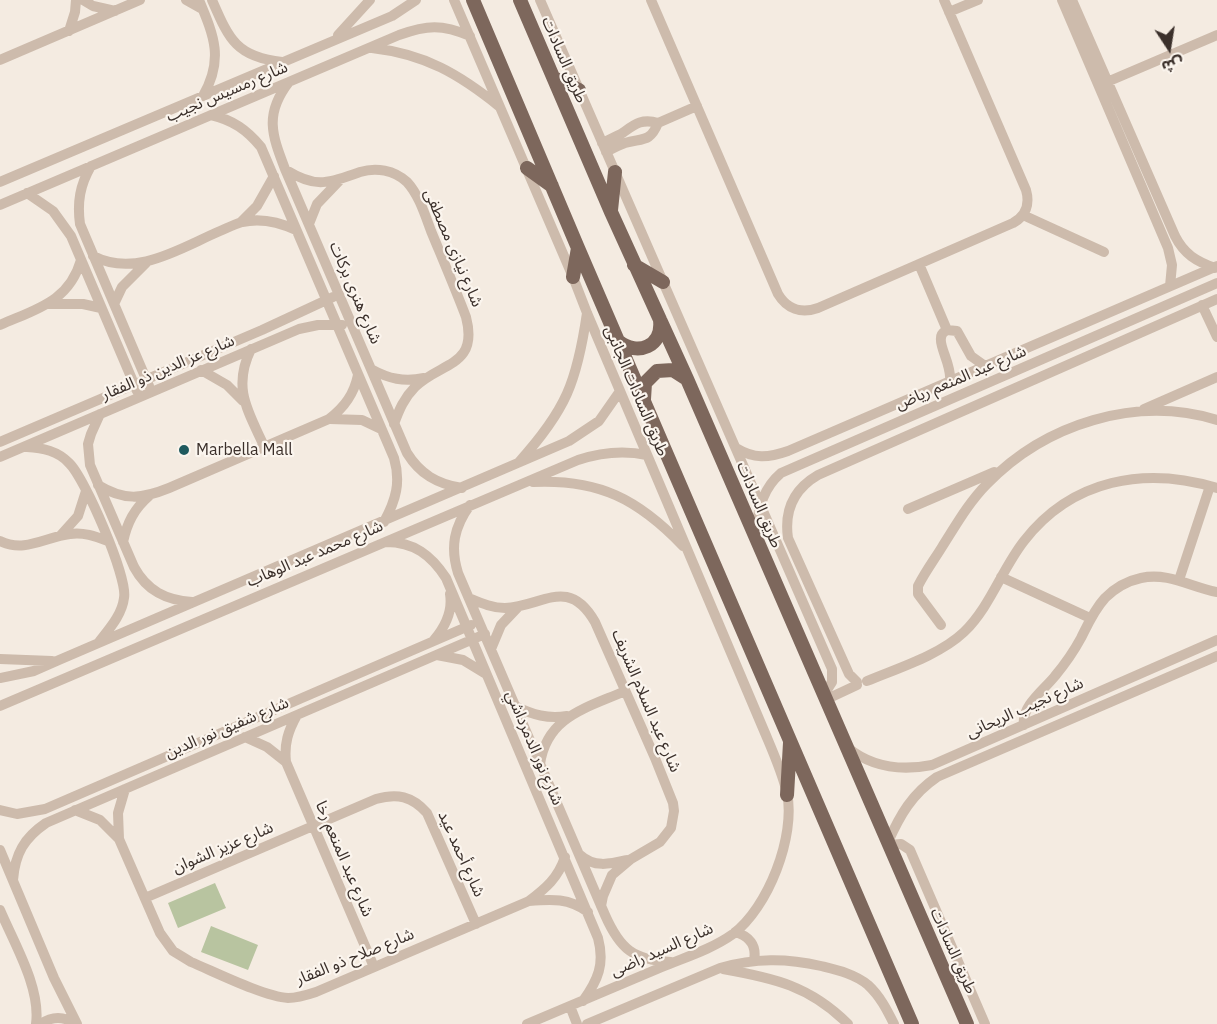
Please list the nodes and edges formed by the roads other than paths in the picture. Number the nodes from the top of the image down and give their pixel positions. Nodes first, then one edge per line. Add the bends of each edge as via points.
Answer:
1 (76, 0) edge
2 (83, 0) edge
3 (140, 0) edge
4 (186, 0) edge
5 (370, 0) edge
6 (417, 0) edge
7 (454, 0) edge
8 (474, 0) edge
9 (520, 0) edge
10 (540, 0) edge
11 (651, 0) edge
12 (944, 0) edge
13 (978, 0) edge
14 (1062, 0) edge
15 (1072, 0) edge
16 (213, 1) edge
17 (201, 4) edge
18 (115, 11) junction
19 (949, 12) junction
20 (392, 16) junction
21 (224, 28) junction
22 (69, 31) junction
23 (212, 32) junction
24 (399, 35) junction
25 (1217, 35) edge
26 (470, 36) junction
27 (332, 41) junction
28 (369, 48) junction
29 (3, 56) edge
30 (282, 62) junction
31 (554, 78) junction
32 (289, 81) junction
33 (1107, 82) junction
34 (579, 90) junction
35 (203, 96) junction
36 (697, 106) junction
37 (501, 108) junction
38 (211, 115) junction
39 (658, 123) junction
40 (626, 130) junction
41 (630, 142) junction
42 (604, 147) junction
43 (92, 166) junction
44 (527, 168) junction
45 (285, 170) junction
46 (615, 171) junction
47 (274, 176) junction
48 (341, 180) junction
49 (0, 182) edge
50 (552, 186) junction
51 (27, 193) junction
52 (0, 205) edge
53 (611, 212) junction
54 (1023, 215) junction
55 (241, 222) junction
56 (309, 224) junction
57 (296, 230) junction
58 (578, 248) junction
59 (1104, 252) dead end
60 (93, 256) junction
61 (81, 260) junction
62 (146, 263) junction
63 (634, 264) junction
64 (920, 264) junction
65 (1216, 267) edge
66 (573, 277) junction
67 (663, 282) junction
68 (1217, 283) edge
69 (1170, 286) junction
70 (339, 295) junction
71 (1217, 299) edge
72 (327, 300) junction
73 (49, 304) junction
74 (114, 304) junction
75 (1202, 305) junction
76 (101, 308) junction
77 (586, 313) junction
78 (660, 319) junction
79 (350, 321) junction
80 (1086, 322) junction
81 (0, 325) edge
82 (338, 326) junction
83 (262, 330) junction
84 (947, 330) junction
85 (1092, 337) junction
86 (1217, 337) edge
87 (618, 341) junction
88 (267, 342) junction
89 (251, 349) junction
90 (985, 366) junction
91 (371, 369) junction
92 (201, 370) junction
93 (358, 375) junction
94 (1217, 377) edge
95 (427, 378) junction
96 (687, 379) junction
97 (146, 380) junction
98 (950, 381) junction
99 (134, 385) junction
100 (620, 391) junction
101 (152, 392) junction
102 (139, 397) junction
103 (644, 399) junction
104 (243, 401) junction
105 (1164, 406) junction
106 (100, 414) junction
107 (329, 419) junction
108 (1217, 420) edge
109 (394, 424) junction
110 (381, 429) junction
111 (569, 441) junction
112 (0, 442) edge
113 (24, 446) junction
114 (264, 446) junction
115 (736, 448) junction
116 (788, 452) junction
117 (648, 455) junction
118 (0, 457) edge
119 (578, 460) junction
120 (517, 465) junction
121 (795, 466) junction
122 (1003, 468) junction
123 (523, 482) junction
124 (98, 485) junction
125 (964, 485) junction
126 (1214, 487) edge
127 (462, 488) junction
128 (86, 491) junction
129 (149, 496) junction
130 (971, 501) junction
131 (470, 505) junction
132 (760, 506) junction
133 (908, 509) dead end
134 (384, 522) junction
135 (754, 535) junction
136 (60, 536) junction
137 (0, 541) edge
138 (108, 541) junction
139 (123, 542) junction
140 (383, 542) junction
141 (688, 550) junction
142 (309, 554) junction
143 (316, 570) junction
144 (1001, 578) junction
145 (1179, 580) junction
146 (449, 585) junction
147 (1217, 592) edge
148 (469, 598) junction
149 (195, 602) junction
150 (519, 606) junction
151 (1090, 618) junction
152 (479, 622) junction
153 (941, 626) dead end
154 (467, 627) junction
155 (485, 634) junction
156 (472, 640) junction
157 (1217, 640) edge
158 (432, 642) junction
159 (97, 644) junction
160 (491, 650) junction
161 (437, 655) junction
162 (1217, 656) edge
163 (0, 659) edge
164 (59, 660) junction
165 (487, 675) junction
166 (0, 678) edge
167 (860, 683) junction
168 (625, 691) junction
169 (824, 698) junction
170 (0, 706) edge
171 (516, 706) junction
172 (297, 715) junction
173 (570, 716) junction
174 (1024, 725) junction
175 (245, 737) junction
176 (211, 738) junction
177 (790, 738) junction
178 (844, 744) junction
179 (216, 750) junction
180 (286, 762) junction
181 (540, 765) junction
182 (932, 765) junction
183 (937, 777) junction
184 (125, 789) junction
185 (787, 795) junction
186 (0, 810) edge
187 (75, 810) junction
188 (314, 826) junction
189 (119, 839) junction
190 (888, 843) junction
191 (0, 850) edge
192 (579, 854) junction
193 (564, 857) junction
194 (631, 859) junction
195 (586, 872) junction
196 (573, 878) junction
197 (13, 880) junction
198 (145, 898) junction
199 (529, 901) junction
200 (0, 910) edge
201 (603, 911) junction
202 (590, 916) junction
203 (476, 924) junction
204 (735, 932) junction
205 (754, 960) junction
206 (674, 962) junction
207 (374, 967) junction
208 (720, 968) junction
209 (582, 1001) junction
210 (570, 1006) junction
211 (616, 1012) junction
212 (550, 1020) edge
213 (36, 1024) edge
214 (40, 1024) edge
215 (76, 1024) edge
216 (527, 1024) edge
217 (577, 1024) edge
218 (587, 1024) edge
219 (607, 1024) edge
220 (848, 1024) edge
221 (894, 1024) edge
222 (912, 1024) edge
223 (967, 1024) edge
224 (985, 1024) edge

1 - 22 street
2 - 18 street
3 - 18 street
4 - 17 street
5 - 27 street
6 - 20 street, شارع رمسيس نجيب
7 - 26 street, طريق السادات الجانبى
8 - 50 main road
9 - 31 main road, طريق السادات
10 - 34 street
11 - 36 street
12 - 19 street
13 - 19 street
14 - 69 street via 1168,248 1172,265
15 - 33 street
16 - 21 street
17 - 23 street
18 - 22 street
19 - 54 street via 1026,190 1028,202
20 - 24 street via 399,21
20 - 27 street, شارع رمسيس نجيب
21 - 23 street
21 - 30 street via 242,50 261,59
22 - 29 street
23 - 35 street via 216,59
24 - 26 street, شارع رمسيس نجيب via 442,27
24 - 28 street, شارع رمسيس نجيب
25 - 33 street
26 - 37 street, طريق السادات الجانبى
27 - 30 street, شارع رمسيس نجيب
28 - 32 street, شارع رمسيس نجيب
28 - 37 street via 393,50 440,65
30 - 35 street, شارع رمسيس نجيب
31 - 34 main road
31 - 53 main road, طريق السادات
32 - 38 street, شارع رمسيس نجيب
32 - 45 street, شارع هنرى بركات via 272,117 275,143
33 - 65 street via 1179,244 1191,258
34 - 42 street
35 - 49 street, شارع رمسيس نجيب
36 - 39 street
36 - 64 street via 778,294 786,304 805,311 818,309
37 - 44 street, طريق السادات الجانبى
38 - 43 street, شارع رمسيس نجيب
38 - 47 street, شارع هنرى بركات via 234,123 253,138
39 - 40 street via 639,122
39 - 41 street via 647,138
40 - 41 street
40 - 42 street
41 - 42 street
42 - 46 street
43 - 51 street, شارع رمسيس نجيب
43 - 60 street via 81,188 78,212
44 - 50 main road
44 - 66 street, طريق السادات الجانبى
45 - 48 street, شارع نيازى مصطفى via 306,180
45 - 56 street, شارع هنرى بركات
46 - 53 main road
46 - 67 street
47 - 55 street via 257,206
47 - 57 street, شارع هنرى بركات
48 - 56 street, شارع نيازى مصطفى via 317,204
48 - 95 street, شارع نيازى مصطفى via 373,169 385,170 406,182 423,211 469,328 469,339 458,360
50 - 58 main road
51 - 52 street, شارع رمسيس نجيب
51 - 61 street via 63,223
53 - 63 main road, طريق السادات
54 - 59 street
54 - 64 street
55 - 57 street via 275,222
55 - 62 street
56 - 70 street, شارع هنرى بركات
57 - 72 street, شارع هنرى بركات
58 - 66 main road
58 - 87 main road
60 - 62 street via 121,265
60 - 74 street
61 - 73 street via 69,287
61 - 76 street
62 - 74 street via 122,287
63 - 67 main road
63 - 78 main road, طريق السادات
64 - 84 street
65 - 69 street, شارع عبد المنعم رياض
66 - 77 street, طريق السادات الجانبى
67 - 115 street
68 - 85 street, شارع عبد المنعم رياض
69 - 80 street, شارع عبد المنعم رياض
70 - 72 street, شارع عز الدين ذو الفقار
70 - 79 street, شارع هنرى بركات
71 - 75 street
72 - 82 street, شارع هنرى بركات
72 - 83 street, شارع عز الدين ذو الفقار
73 - 76 street
73 - 81 street
74 - 97 street
75 - 86 street
75 - 167 street via 818,475 798,490 788,513 788,538 849,674
76 - 99 street
77 - 100 street, طريق السادات الجانبى
77 - 120 street via 582,348 570,389 550,426
78 - 87 main road via 659,335 648,347 632,349
78 - 96 main road, طريق السادات
79 - 82 street, شارع عز الدين ذو الفقار
79 - 91 street, شارع هنرى بركات
80 - 85 street
80 - 90 street, شارع عبد المنعم رياض
82 - 88 street, شارع عز الدين ذو الفقار via 309,327
82 - 93 street, شارع هنرى بركات
83 - 88 street
83 - 97 street, شارع عز الدين ذو الفقار
84 - 90 street via 957,331 971,356
84 - 98 street via 940,340 949,364
85 - 121 street, شارع عبد المنعم رياض
87 - 103 main road
88 - 89 street, شارع عز الدين ذو الفقار
89 - 92 street, شارع عز الدين ذو الفقار
89 - 104 street via 242,368
90 - 98 street, شارع عبد المنعم رياض
91 - 95 street, شارع نيازى مصطفى via 398,380
91 - 109 street, شارع هنرى بركات
92 - 101 street, شارع عز الدين ذو الفقار
92 - 104 street via 227,385
93 - 107 street via 352,395
93 - 110 street, شارع هنرى بركات
94 - 105 street
95 - 109 street, شارع نيازى مصطفى via 406,397
96 - 103 main road via 673,370 657,371 645,383
96 - 135 main road, طريق السادات
97 - 99 street, شارع عز الدين ذو الفقار
97 - 101 street
98 - 116 street, شارع عبد المنعم رياض
99 - 102 street
99 - 112 street, شارع عز الدين ذو الفقار
100 - 111 street, شارع محمد عبد الوهاب via 599,421
100 - 117 street, طريق السادات الجانبى
101 - 102 street, شارع عز الدين ذو الفقار
102 - 106 street, شارع عز الدين ذو الفقار
103 - 177 main road
104 - 114 street
105 - 108 street
105 - 122 street via 1099,418 1061,432
106 - 113 street, شارع عز الدين ذو الفقار
106 - 124 street via 88,444 90,465
107 - 110 street via 362,420
107 - 114 street
109 - 127 street, شارع هنرى بركات via 420,470 437,482
110 - 134 street, شارع هنرى بركات via 398,479
111 - 119 street via 576,447
111 - 120 street, شارع محمد عبد الوهاب
113 - 118 street, شارع عز الدين ذو الفقار
113 - 128 street via 58,454 76,470
114 - 129 street
115 - 116 street, شارع عبد المنعم رياض via 763,458
115 - 132 street
116 - 121 street
117 - 119 street, شارع محمد عبد الوهاب via 606,452
117 - 141 street, طريق السادات الجانبى
119 - 123 street, شارع محمد عبد الوهاب
120 - 127 street, شارع محمد عبد الوهاب
121 - 132 street, شارع عبد المنعم رياض via 773,480
122 - 125 street
122 - 130 street
123 - 131 street, شارع محمد عبد الوهاب
123 - 141 street via 586,486 624,498 655,518
124 - 129 street via 128,497
124 - 139 street
125 - 130 street
125 - 133 street
126 - 144 street via 1180,479 1144,477 1086,492 1037,526
126 - 145 street
127 - 134 street, شارع محمد عبد الوهاب
128 - 136 street via 78,516
128 - 138 street
129 - 139 street via 134,512
130 - 153 street via 918,586 918,594
131 - 140 street, شارع محمد عبد الوهاب
131 - 148 street, شارع نور الدمرداشي via 455,530 453,545 454,559
132 - 135 street, شارع عبد المنعم رياض
132 - 169 street via 832,669 832,682
134 - 142 street, شارع محمد عبد الوهاب
135 - 169 main road, طريق السادات
136 - 137 street via 27,546
136 - 138 street via 84,534
138 - 159 street via 121,573 125,597 116,620
139 - 149 street via 148,587 170,598
140 - 143 street, شارع محمد عبد الوهاب
140 - 146 street, شارع نور الدمرداشي via 406,544 426,554 438,565
141 - 185 street, طريق السادات الجانبى via 777,762
142 - 143 street
142 - 149 street, شارع محمد عبد الوهاب
143 - 170 street, شارع محمد عبد الوهاب
144 - 151 street
144 - 167 street via 979,614 953,641
145 - 147 street
145 - 151 street via 1153,577 1127,583 1106,597
146 - 154 street, شارع نور الدمرداشي
146 - 158 street via 449,616
148 - 150 street, شارع عبد السلام الشريف via 493,607
148 - 152 street, شارع نور الدمرداشي
149 - 159 street, شارع محمد عبد الوهاب
150 - 160 street via 501,625
150 - 168 street, شارع عبد السلام الشريف via 549,596 571,598 581,604 595,622
151 - 174 street via 1069,657 1027,708
152 - 154 street, شارع شفيق نور الدين
152 - 155 street, شارع نور الدمرداشي
154 - 156 street, شارع نور الدمرداشي
154 - 158 street, شارع شفيق نور الدين
155 - 156 street, شارع شفيق نور الدين
155 - 160 street, شارع نور الدمرداشي
156 - 161 street, شارع شفيق نور الدين
156 - 165 street, شارع نور الدمرداشي
157 - 174 street, شارع نجيب الريحانى
158 - 176 street, شارع شفيق نور الدين
159 - 164 street, شارع محمد عبد الوهاب
160 - 171 street, شارع نور الدمرداشي
161 - 165 street via 463,660
161 - 172 street, شارع شفيق نور الدين
162 - 183 street, شارع نجيب الريحانى
163 - 164 street
164 - 166 street, شارع محمد عبد الوهاب via 34,671
165 - 193 street, شارع نور الدمرداشي
167 - 169 street
168 - 173 street
168 - 194 street, شارع عبد السلام الشريف via 674,811 666,836
169 - 178 main road, طريق السادات
171 - 173 street via 542,717
171 - 181 street, شارع نور الدمرداشي
172 - 175 street, شارع شفيق نور الدين
172 - 180 street via 286,743
173 - 181 street via 552,731
174 - 182 street, شارع نجيب الريحانى
175 - 179 street, شارع شفيق نور الدين
175 - 180 street
176 - 179 street
176 - 186 street, شارع شفيق نور الدين via 45,809 18,814
177 - 185 main road
177 - 222 main road
178 - 182 street, شارع نجيب الريحانى via 875,764 912,769
178 - 190 main road, طريق السادات
179 - 184 street, شارع شفيق نور الدين
180 - 188 street, شارع عبد المنعم رخا
181 - 192 street, شارع نور الدمرداشي
182 - 183 street
183 - 190 street, شارع نجيب الريحانى via 904,808
184 - 187 street, شارع شفيق نور الدين
184 - 189 street, شارع صلاح ذو الفقار via 118,813
185 - 204 street, شارع السيد راضى via 787,830 775,872 751,914
187 - 189 street, شارع صلاح ذو الفقار via 100,820
187 - 197 street, شارع شفيق نور الدين via 46,823 25,841 14,866
188 - 198 street, شارع عزيز الشوان
188 - 203 street, شارع أحمد عيد via 387,796 410,798 427,813
188 - 207 street, شارع عبد المنعم رخا
189 - 198 street, شارع صلاح ذو الفقار
190 - 223 main road, طريق السادات
190 - 224 street via 910,850
191 - 197 street
192 - 194 street, شارع عبد السلام الشريف via 598,864
192 - 195 street, شارع نور الدمرداشي
193 - 196 street, شارع نور الدمرداشي
193 - 199 street, شارع صلاح ذو الفقار via 556,877
194 - 201 street, شارع عبد السلام الشريف via 606,885
195 - 196 street
195 - 201 street, شارع نور الدمرداشي
196 - 202 street, شارع نور الدمرداشي
197 - 215 street
198 - 207 street, شارع صلاح ذو الفقار via 166,942 181,957 276,996 307,996
199 - 202 street, شارع صلاح ذو الفقار via 561,899 580,906
199 - 203 street, شارع صلاح ذو الفقار
200 - 213 street via 32,985
201 - 202 street
201 - 206 street, شارع نور الدمرداشي via 616,938 633,954 655,962
202 - 209 street, شارع نور الدمرداشي via 602,950 602,963 594,986
203 - 207 street, شارع صلاح ذو الفقار
204 - 205 street via 752,942
204 - 206 street, شارع السيد راضى
205 - 208 street
205 - 221 street via 802,962 853,976 878,995
206 - 209 street, شارع السيد راضى
208 - 211 street
208 - 220 street via 791,984 822,1001
209 - 210 street, شارع السيد راضى
210 - 212 street, شارع السيد راضى
210 - 217 street
211 - 218 street
211 - 219 street
212 - 216 street, شارع السيد راضى
214 - 215 street via 64,1018

